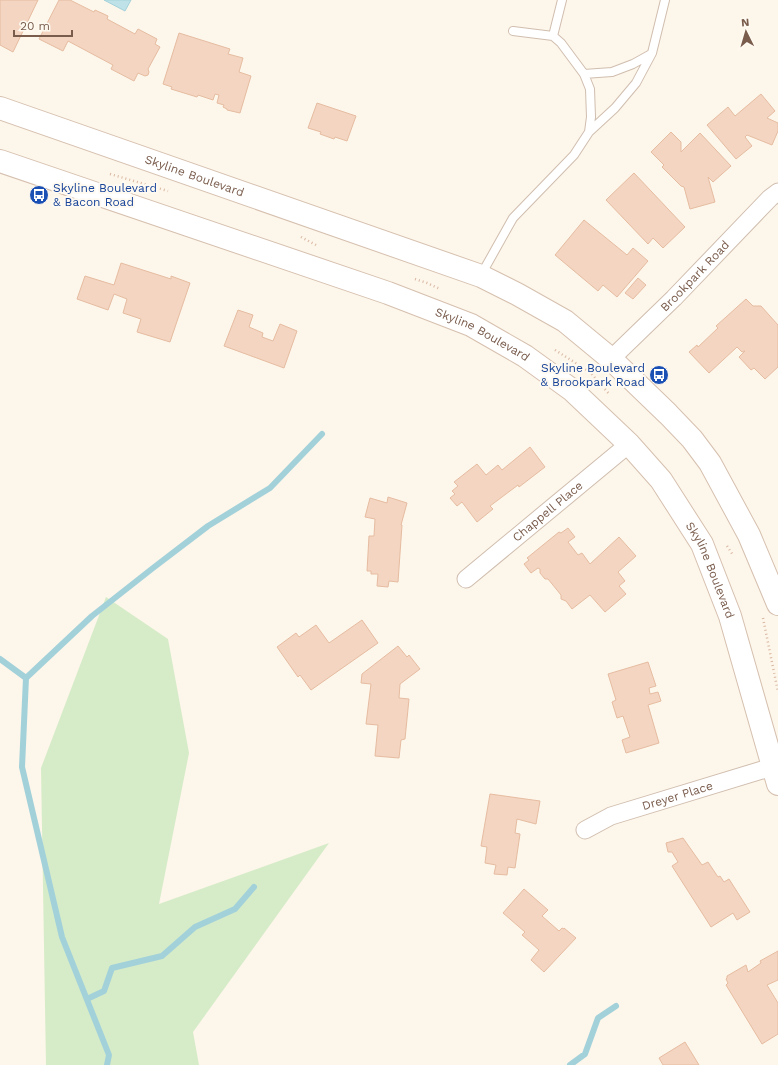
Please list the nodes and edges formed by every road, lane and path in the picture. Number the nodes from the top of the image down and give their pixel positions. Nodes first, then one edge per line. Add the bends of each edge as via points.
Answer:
1 (562, 0) edge
2 (665, 0) edge
3 (513, 31) dead end
4 (553, 36) junction
5 (652, 53) junction
6 (584, 74) junction
7 (0, 108) edge
8 (589, 132) junction
9 (0, 161) edge
10 (108, 174) dead end
11 (175, 192) dead end
12 (778, 192) edge
13 (301, 236) dead end
14 (320, 248) dead end
15 (481, 276) junction
16 (413, 279) dead end
17 (447, 292) dead end
18 (552, 348) dead end
19 (611, 359) junction
20 (615, 401) dead end
21 (629, 444) junction
22 (726, 546) dead end
23 (736, 558) dead end
24 (466, 579) dead end
25 (770, 608) edge
26 (778, 692) edge
27 (775, 776) edge
28 (585, 830) dead end

1 - 4 lane
2 - 5 lane
3 - 4 lane
4 - 6 lane
5 - 6 lane via 612,72
5 - 8 lane via 636,83 615,108
6 - 8 lane via 590,89
7 - 15 main road, Skyline Boulevard
8 - 15 lane via 574,155 514,218
9 - 21 main road, Skyline Boulevard via 388,292 471,325 525,356 572,390
10 - 11 path
12 - 19 street, Brookpark Road
13 - 14 path
15 - 19 main road, Skyline Boulevard via 565,321
16 - 17 path
18 - 20 path via 590,372
19 - 25 main road, Skyline Boulevard via 692,439 710,463 749,535
21 - 24 street, Chappell Place
21 - 27 main road, Skyline Boulevard via 661,480 702,544 730,616
22 - 23 path
25 - 26 path
27 - 28 street, Dreyer Place via 611,816

